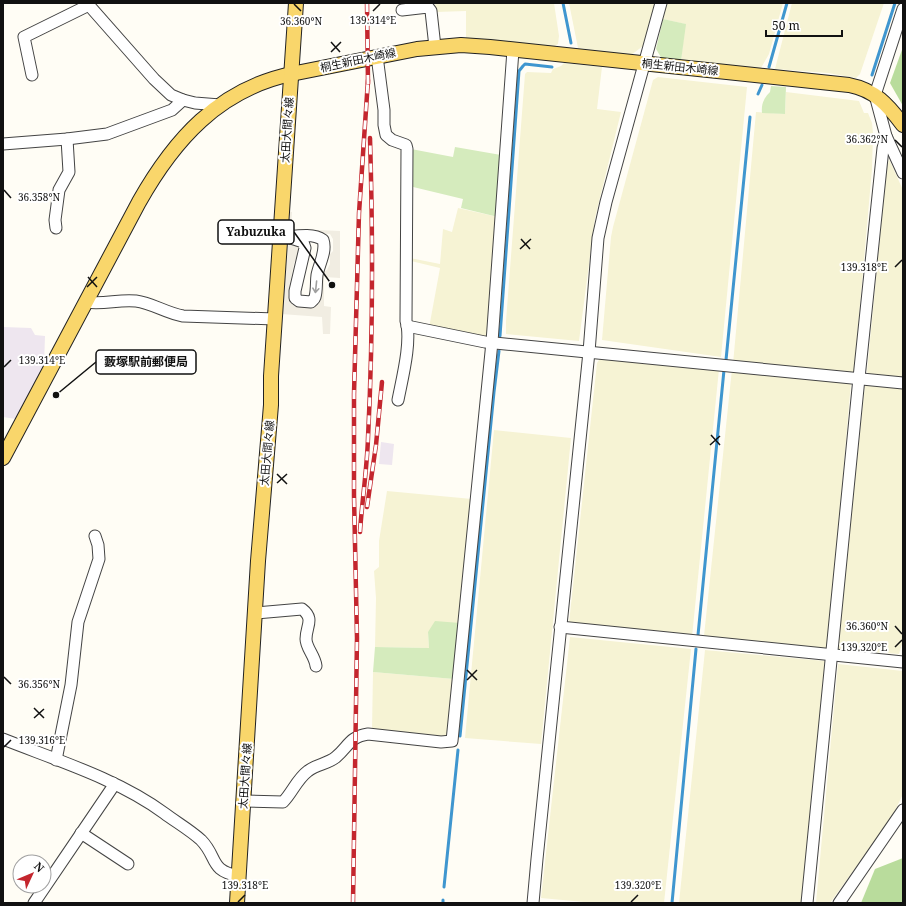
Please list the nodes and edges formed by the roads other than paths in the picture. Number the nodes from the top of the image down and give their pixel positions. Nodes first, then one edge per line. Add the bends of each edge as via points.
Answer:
1 (296, 3) edge
2 (661, 3) edge
3 (88, 4) edge
4 (903, 9) edge
5 (402, 10) dead end
6 (435, 46) junction
7 (513, 50) junction
8 (377, 56) junction
9 (645, 64) junction
10 (291, 74) junction
11 (32, 75) dead end
12 (875, 95) junction
13 (183, 100) junction
14 (220, 105) junction
15 (903, 125) edge
16 (886, 136) junction
17 (67, 140) junction
18 (3, 144) edge
19 (903, 172) edge
20 (56, 228) dead end
21 (286, 238) junction
22 (86, 302) junction
23 (275, 319) junction
24 (407, 326) junction
25 (492, 342) junction
26 (589, 352) junction
27 (859, 378) junction
28 (903, 383) edge
29 (398, 400) dead end
30 (3, 458) edge
31 (95, 536) dead end
32 (256, 613) junction
33 (560, 627) junction
34 (831, 655) junction
35 (903, 662) edge
36 (316, 666) dead end
37 (3, 739) edge
38 (56, 760) junction
39 (113, 783) junction
40 (243, 801) junction
41 (903, 810) edge
42 (81, 833) junction
43 (128, 864) dead end
44 (239, 876) junction
45 (34, 903) edge
46 (237, 903) edge
47 (533, 903) edge
48 (807, 903) edge
49 (839, 903) edge

1 - 10 main road, 太田大間々線
2 - 9 street
3 - 11 street via 24,37
3 - 13 street via 154,79 171,95
4 - 12 street
5 - 6 street via 428,7 431,11
6 - 7 main road, 桐生新田木崎線
6 - 8 main road, 桐生新田木崎線
7 - 9 main road, 桐生新田木崎線
7 - 25 street
8 - 10 main road, 桐生新田木崎線
8 - 24 street via 386,135 406,145 408,149
9 - 12 main road, 桐生新田木崎線 via 849,85 860,87
9 - 26 street via 598,238
10 - 14 main road, 桐生新田木崎線 via 248,89
10 - 21 main road, 太田大間々線
12 - 15 main road, 桐生新田木崎線 via 888,105
12 - 16 street
13 - 14 street
13 - 17 street via 172,110 107,134
14 - 22 main road, 桐生新田木崎線 via 186,135 162,164
16 - 19 street
16 - 27 street
17 - 18 street
17 - 20 street via 69,172 59,190
21 -> 21 street via 318,237 324,243 316,295 311,302 295,298 305,248 303,242
21 - 23 main road, 太田大間々線
22 - 23 street via 135,301 183,316
22 - 30 main road, 桐生新田木崎線
23 - 32 main road, 太田大間々線
24 - 25 street
24 - 29 street via 406,354
25 - 26 street
25 - 40 street via 452,741 361,735 349,742 335,758 307,772 283,802
26 - 27 street
26 - 33 street
27 - 28 street
27 - 34 street
31 - 38 street via 99,559 78,622 71,685
32 - 36 street via 302,609 309,620 306,642
32 - 40 main road, 太田大間々線
33 - 34 street
33 - 47 street
34 - 35 street
34 - 48 street
37 - 38 street
38 - 39 street
39 - 42 street
39 - 44 street via 143,799 198,837 220,869
40 - 44 main road, 太田大間々線
41 - 49 street
42 - 43 street
42 - 45 street
44 - 46 main road, 太田大間々線

